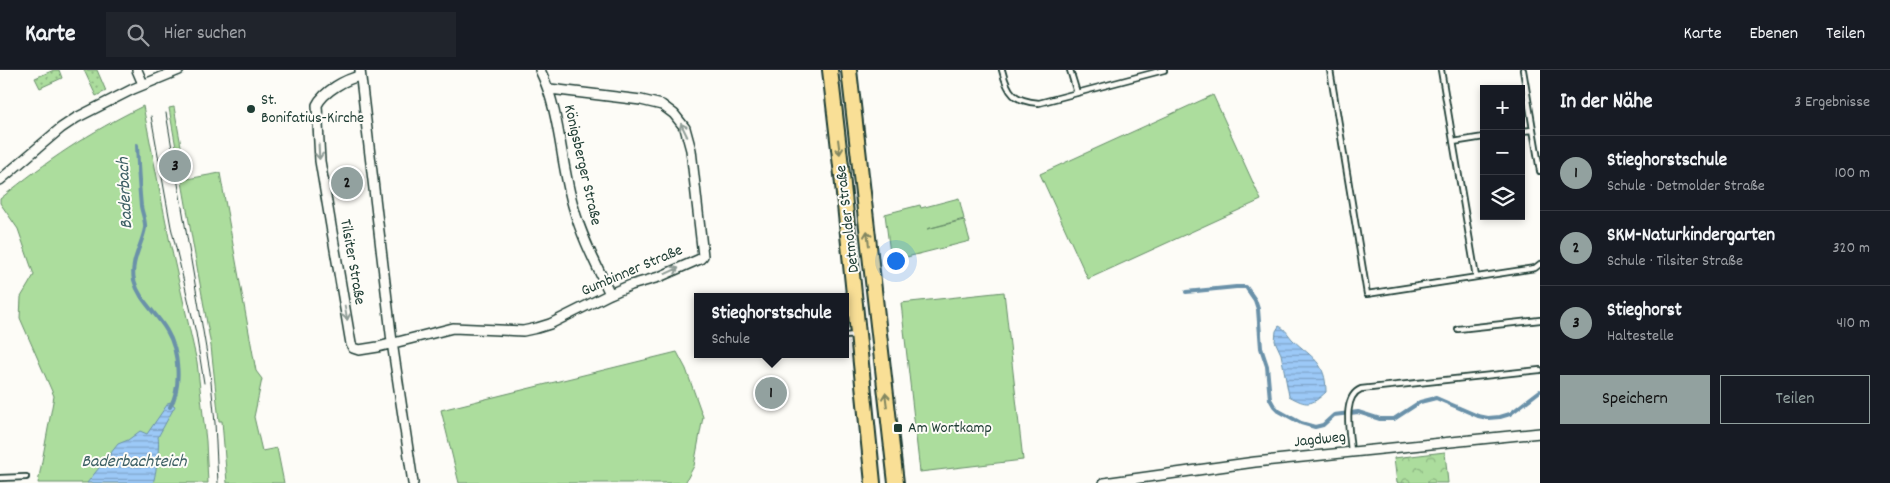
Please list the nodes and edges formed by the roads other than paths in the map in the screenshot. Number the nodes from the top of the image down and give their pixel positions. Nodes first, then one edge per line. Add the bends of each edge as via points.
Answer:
1 (137, 70) edge
2 (179, 70) edge
3 (540, 70) edge
4 (830, 70) edge
5 (849, 70) edge
6 (1002, 70) edge
7 (1070, 70) edge
8 (1164, 70) edge
9 (1330, 70) edge
10 (1441, 70) edge
11 (1523, 70) edge
12 (360, 73) edge
13 (143, 84) junction
14 (550, 89) junction
15 (1077, 93) junction
16 (1533, 130) junction
17 (1525, 131) edge
18 (1480, 138) edge
19 (1453, 142) junction
20 (1540, 171) edge
21 (0, 180) edge
22 (1540, 264) edge
23 (1476, 277) junction
24 (849, 293) edge
25 (610, 294) junction
26 (849, 297) edge
27 (1540, 320) edge
28 (1458, 329) dead end
29 (851, 335) edge
30 (392, 342) junction
31 (1540, 370) edge
32 (1540, 433) edge
33 (1351, 452) junction
34 (26, 477) dead end
35 (0, 478) edge
36 (412, 483) edge
37 (873, 483) edge
38 (896, 483) edge
39 (1104, 483) edge

1 - 13 street
2 - 13 street
3 - 14 street, Königsberger Straße
4 -> 24 main road, Detmolder Straße via 843,184
38 -> 5 main road, Detmolder Straße
6 - 15 lane via 1011,93 1027,102 1039,103
7 - 15 lane
8 - 15 lane
9 - 23 lane via 1367,294
10 - 19 lane
11 - 16 lane
12 - 30 street
12 -> 30 street, Tilsiter Straße via 324,95 316,105 320,161 351,344 359,350
13 - 21 street via 61,128
14 - 25 street, Königsberger Straße via 574,208 587,246
25 -> 14 street, Gumbinner Straße via 659,277 703,256 691,150 685,128 674,114 662,106 640,100
16 - 17 lane
16 - 20 lane
18 - 19 lane
19 - 23 lane
22 - 23 lane via 1535,268
25 - 30 street, Gumbinner Straße via 537,328 523,331 453,328
26 -> 29 main road, Detmolder Straße
27 - 28 lane
29 - 37 main road, Detmolder Straße
30 - 36 street
31 - 33 lane via 1355,391 1348,405
32 - 33 street, Jagdweg
33 - 39 street, Jagdweg
34 - 35 lane

